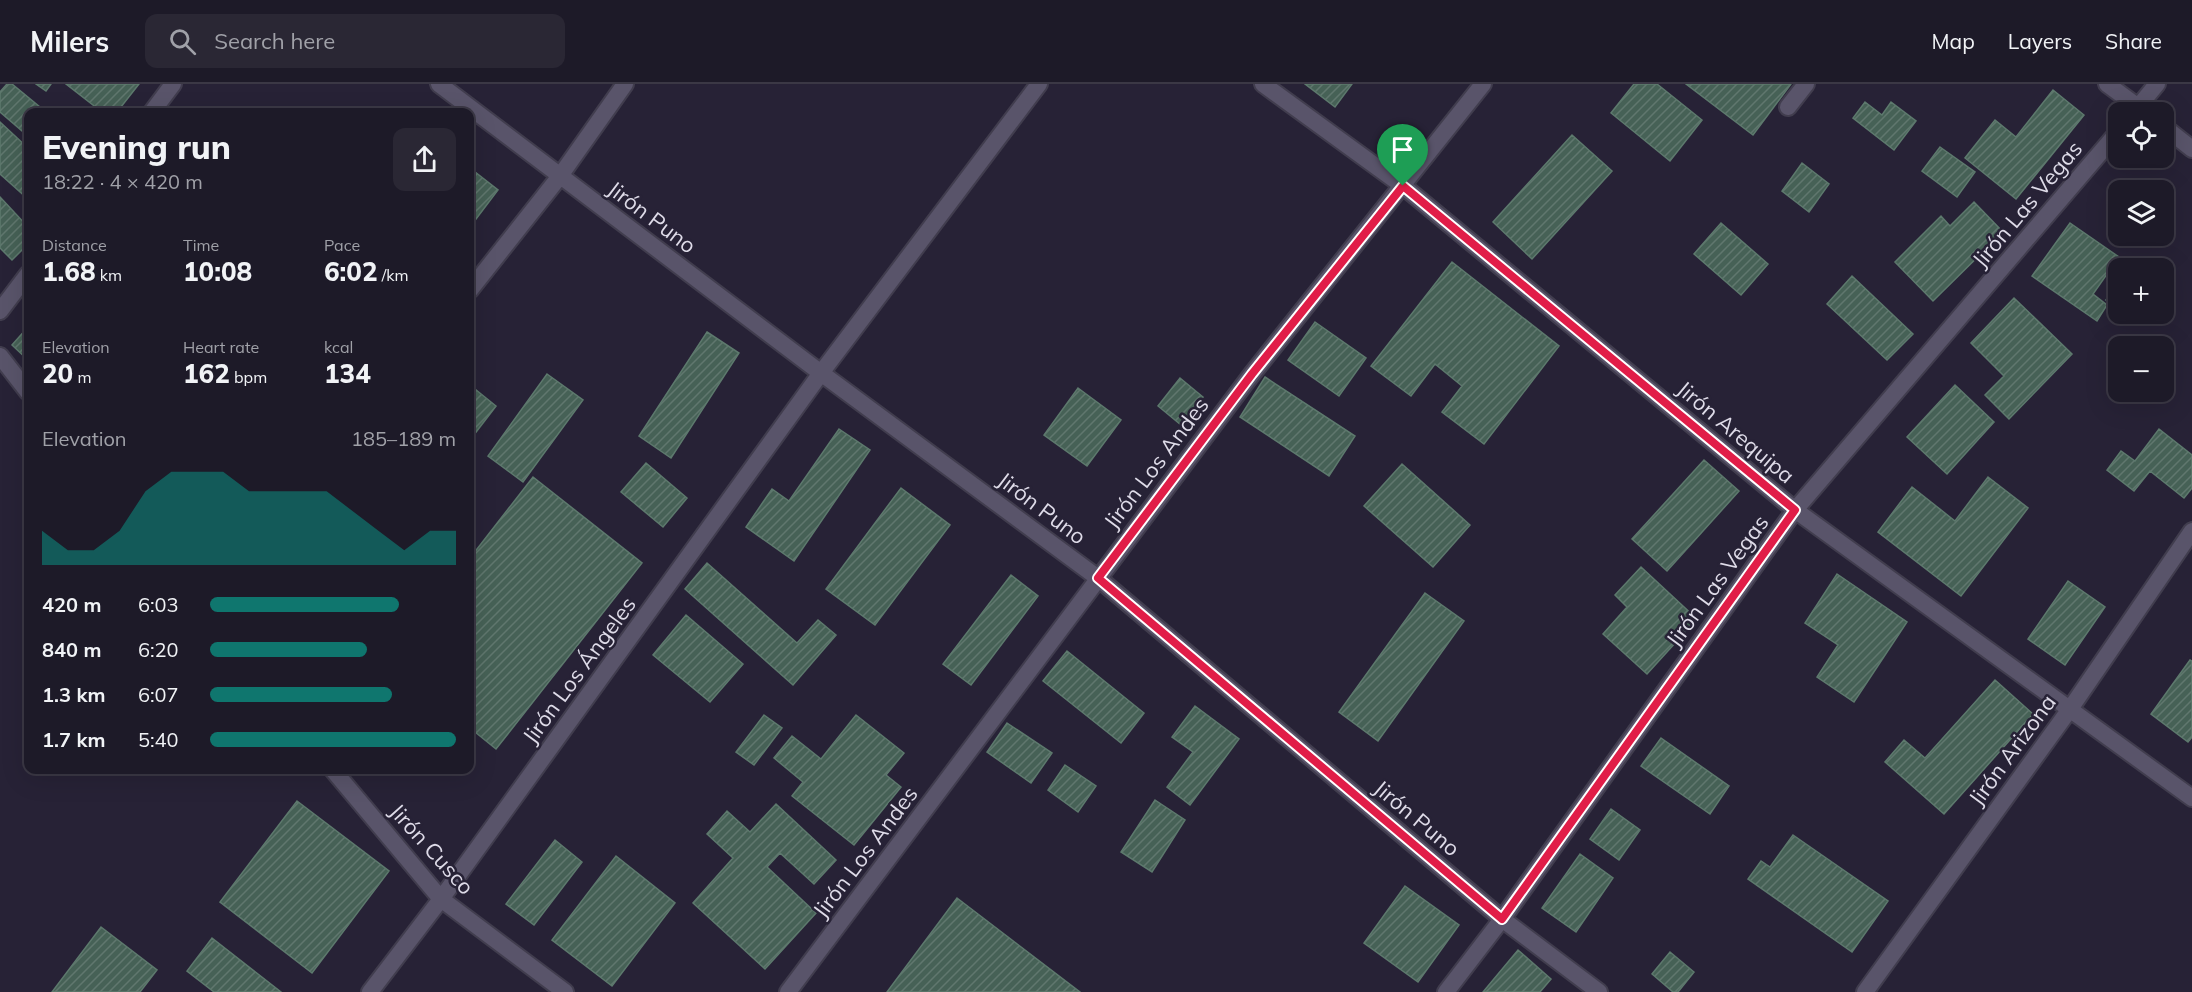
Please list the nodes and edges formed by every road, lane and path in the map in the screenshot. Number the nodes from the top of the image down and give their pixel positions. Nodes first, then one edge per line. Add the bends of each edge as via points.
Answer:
1 (173, 84) edge
2 (439, 84) edge
3 (625, 84) edge
4 (1039, 84) edge
5 (1263, 84) edge
6 (1484, 84) edge
7 (1806, 84) edge
8 (2107, 84) edge
9 (2157, 84) edge
10 (2128, 102) edge
11 (2145, 102) edge
12 (1788, 107) dead end
13 (155, 108) edge
14 (471, 108) edge
15 (474, 111) edge
16 (2174, 134) edge
17 (2108, 144) edge
18 (2192, 148) edge
19 (560, 176) junction
20 (1403, 186) junction
21 (24, 279) edge
22 (474, 285) edge
23 (0, 311) edge
24 (0, 356) edge
25 (821, 373) junction
26 (24, 387) edge
27 (1795, 510) junction
28 (2192, 531) edge
29 (1098, 578) junction
30 (2070, 709) junction
31 (336, 774) edge
32 (2192, 798) edge
33 (441, 899) junction
34 (1502, 919) junction
35 (370, 992) edge
36 (565, 992) edge
37 (788, 992) edge
38 (1446, 992) edge
39 (1599, 992) edge
40 (1865, 992) edge

1 - 13 street
2 - 14 street, Jirón Puno
3 - 19 street
4 - 25 street, Jirón Los Ángeles
5 - 20 street, Jirón Arequipa
6 - 20 street, Jirón Los Andes
7 - 12 street
8 - 10 street
9 - 11 street
15 - 19 street, Jirón Puno
16 - 18 street
17 - 27 street, Jirón Las Vegas
19 - 22 street
19 - 25 street, Jirón Puno
20 - 27 street, Jirón Arequipa
20 - 29 street, Jirón Los Andes via 1252,374
21 - 23 street
24 - 26 street
25 - 29 street, Jirón Puno
25 - 33 street, Jirón Los Ángeles
27 - 30 street, Jirón Arequipa
27 - 34 street, Jirón Las Vegas
28 - 30 street, Jirón Arizona
29 - 34 street, Jirón Puno
29 - 37 street, Jirón Los Andes
30 - 32 street, Jirón Arequipa
30 - 40 street, Jirón Arizona
31 - 33 street, Jirón Cusco
33 - 35 street, Jirón Los Ángeles
33 - 36 street, Jirón Cusco
34 - 38 street, Jirón Las Vegas
34 - 39 street, Jirón Puno

